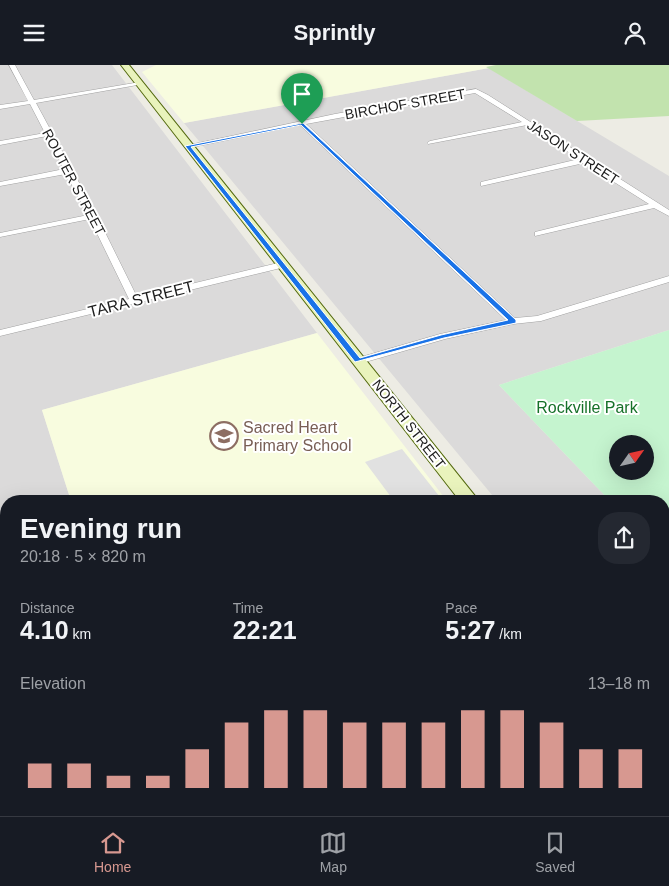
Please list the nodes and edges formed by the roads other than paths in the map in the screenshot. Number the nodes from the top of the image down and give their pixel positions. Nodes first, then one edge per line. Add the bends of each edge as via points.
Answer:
1 (12, 65) edge
2 (125, 65) edge
3 (140, 84) junction
4 (476, 91) joint
5 (32, 102) junction
6 (0, 107) edge
7 (528, 123) junction
8 (302, 124) junction
9 (49, 134) junction
10 (0, 143) edge
11 (430, 143) dead end
12 (188, 146) junction
13 (586, 160) junction
14 (68, 171) junction
15 (0, 184) edge
16 (484, 184) dead end
17 (655, 205) junction
18 (669, 214) edge
19 (93, 216) junction
20 (0, 235) edge
21 (538, 235) dead end
22 (282, 265) junction
23 (669, 279) edge
24 (134, 300) junction
25 (514, 321) junction
26 (0, 333) edge
27 (358, 361) junction
28 (465, 495) edge

1 - 5 street, ROUTER STREET
2 - 3 street, NORTH STREET
3 - 5 street
3 - 12 street, NORTH STREET
4 - 7 street, JASON STREET
4 - 8 street, BIRCHOF STREET
5 - 6 street
5 - 9 street, ROUTER STREET
7 - 11 street
7 - 13 street, JASON STREET
8 - 12 street, BIRCHOF STREET
8 - 25 street
9 - 10 street
9 - 14 street, ROUTER STREET
12 - 22 street, NORTH STREET
13 - 16 street
13 - 17 street, JASON STREET
14 - 15 street
14 - 19 street, ROUTER STREET
17 - 18 street, JASON STREET
17 - 21 street
19 - 20 street
19 - 24 street, ROUTER STREET
22 - 24 street, TARA STREET
22 - 27 street, NORTH STREET
23 - 25 street via 538,319
24 - 26 street, TARA STREET
25 - 27 street via 443,336
27 - 28 street, NORTH STREET

